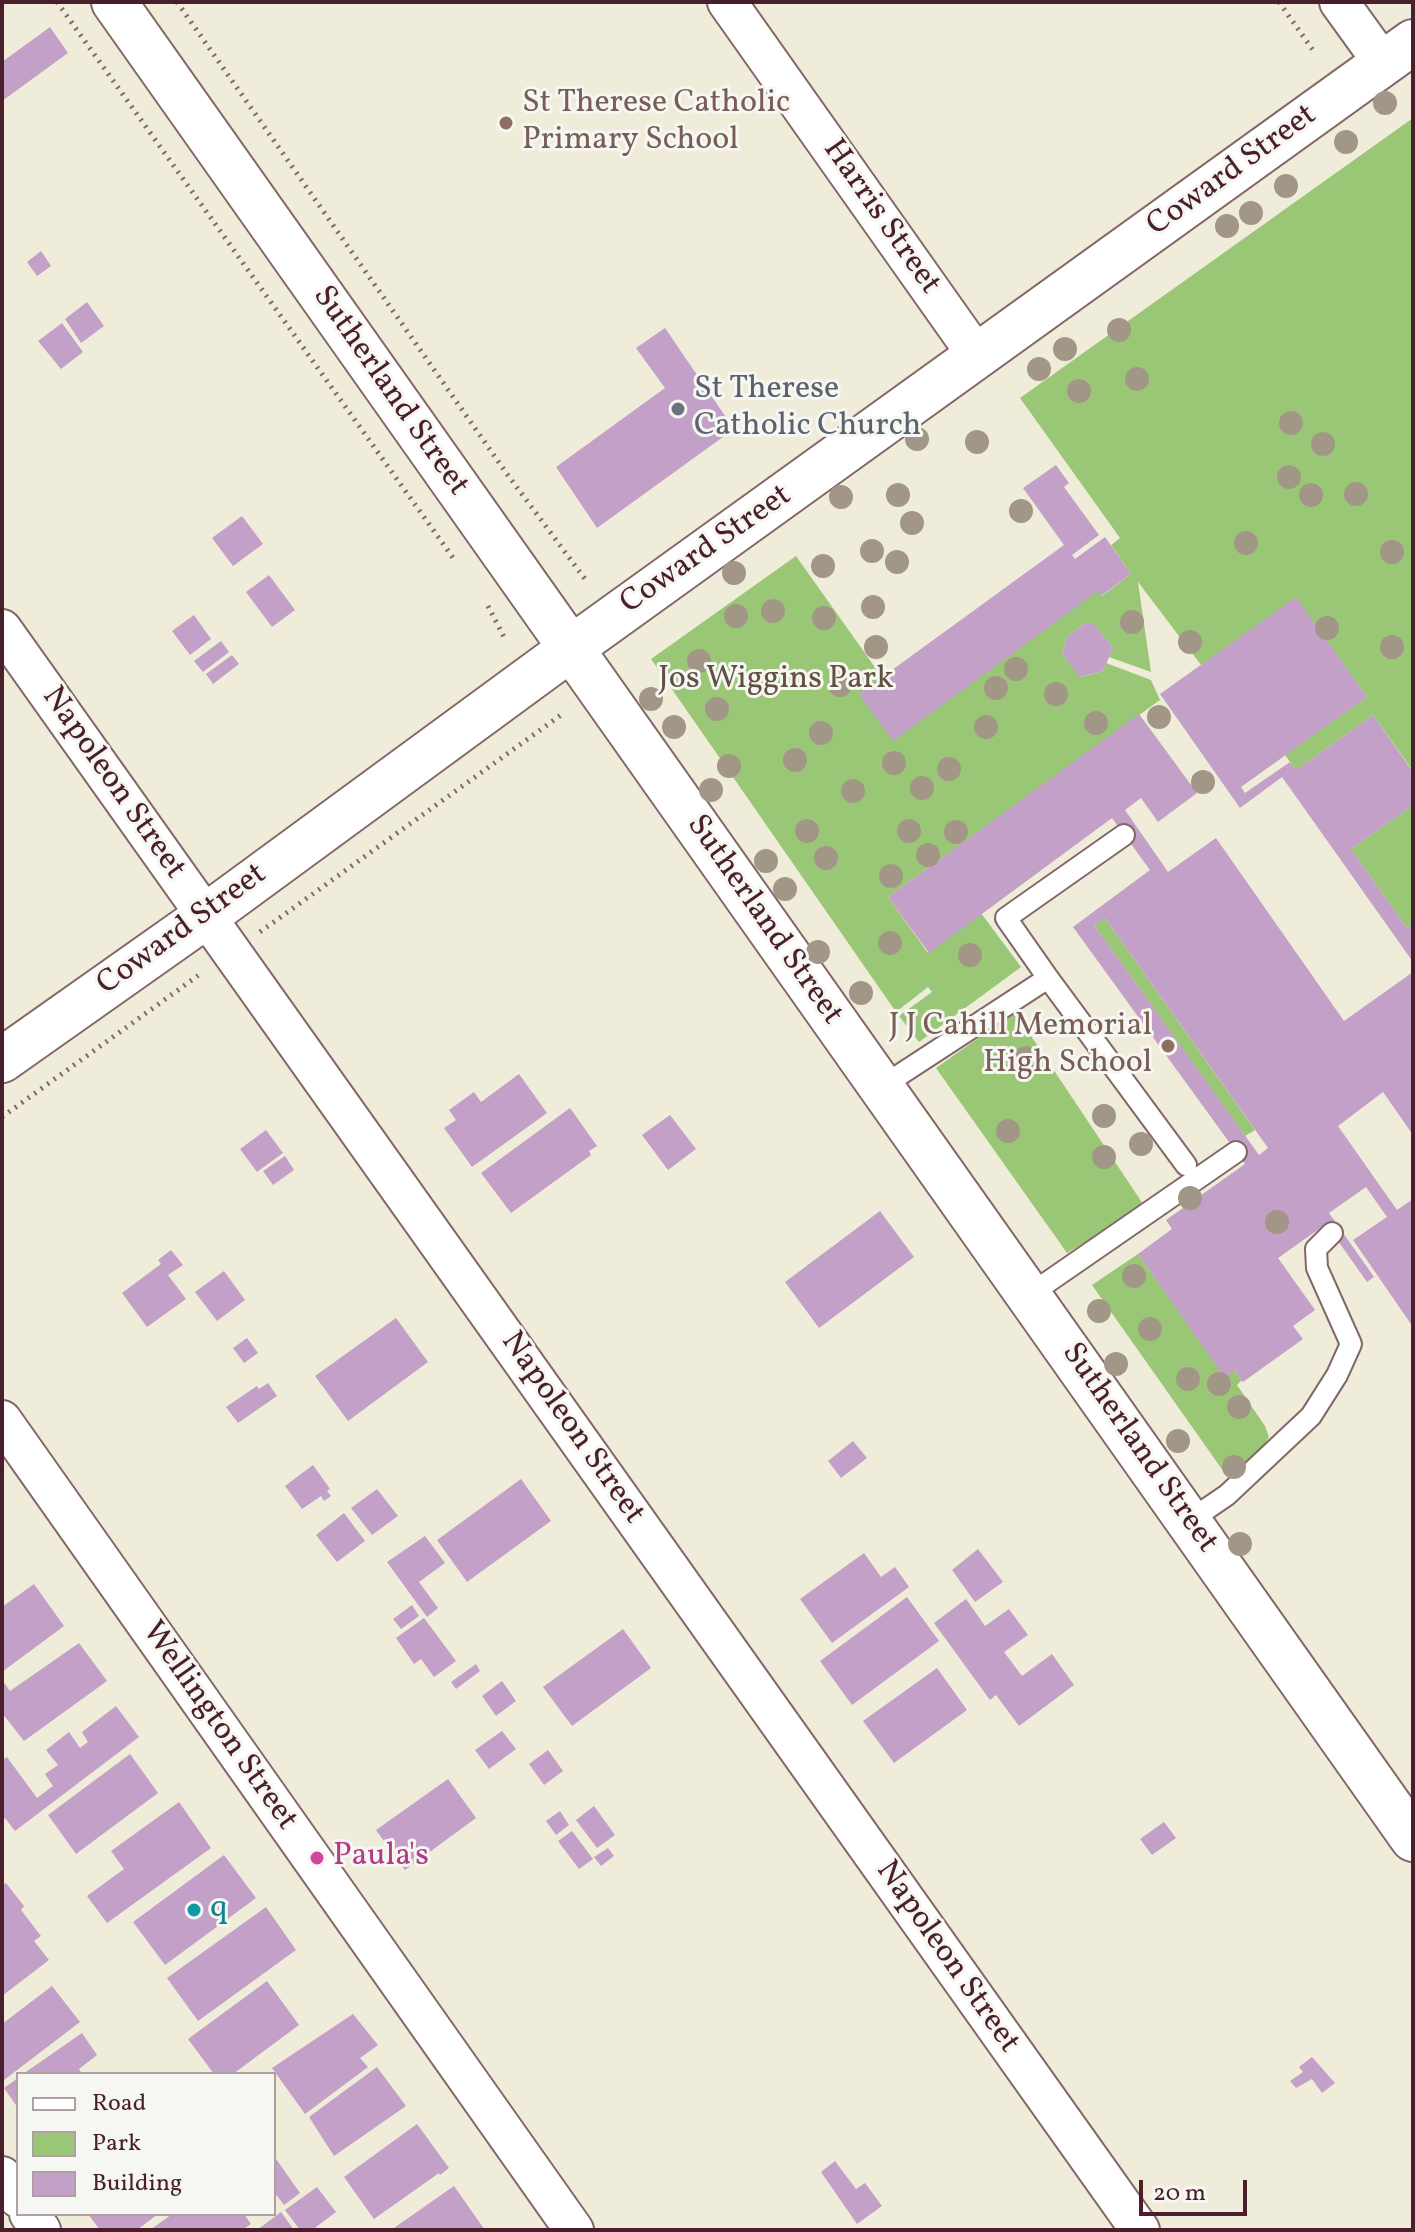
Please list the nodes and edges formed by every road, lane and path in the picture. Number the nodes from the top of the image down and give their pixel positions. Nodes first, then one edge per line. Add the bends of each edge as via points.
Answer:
1 (57, 2) edge
2 (114, 2) edge
3 (177, 2) edge
4 (727, 2) edge
5 (1279, 2) edge
6 (1339, 2) edge
7 (1398, 52) edge
8 (1315, 53) dead end
9 (978, 357) junction
10 (463, 571) dead end
11 (585, 579) dead end
12 (481, 597) dead end
13 (2, 629) edge
14 (504, 637) dead end
15 (570, 649) junction
16 (561, 715) dead end
17 (1124, 835) dead end
18 (206, 916) junction
19 (232, 952) junction
20 (1048, 978) junction
21 (2, 1060) edge
22 (881, 1087) junction
23 (2, 1117) edge
24 (1236, 1152) dead end
25 (1186, 1165) dead end
26 (1332, 1233) dead end
27 (1029, 1295) junction
28 (2, 1420) edge
29 (1189, 1521) junction
30 (1413, 1839) edge
31 (2, 2176) edge
32 (16, 2195) edge
33 (574, 2230) edge
34 (1140, 2230) edge

1 - 10 path, Sutherland Street
2 - 15 street, Sutherland Street
3 - 11 path, Sutherland Street
4 - 9 street, Harris Street
5 - 8 path
6 - 7 street
7 - 9 street, Coward Street
9 - 15 street, Coward Street
12 - 14 path
13 - 18 street, Napoleon Street
15 - 18 street, Coward Street
15 - 22 street, Sutherland Street
16 - 19 path, Coward Street
17 - 20 lane via 1006,918
18 - 19 street, Napoleon Street
18 - 21 street, Coward Street
19 - 23 path, Coward Street
19 - 34 street, Napoleon Street
20 - 22 lane
20 - 25 lane
22 - 27 street, Sutherland Street
24 - 27 lane
26 - 29 lane via 1316,1249 1317,1268 1351,1344 1337,1375 1311,1416 1227,1495
27 - 29 street, Sutherland Street
28 - 33 street, Wellington Street
29 - 30 street, Sutherland Street
31 - 32 street

